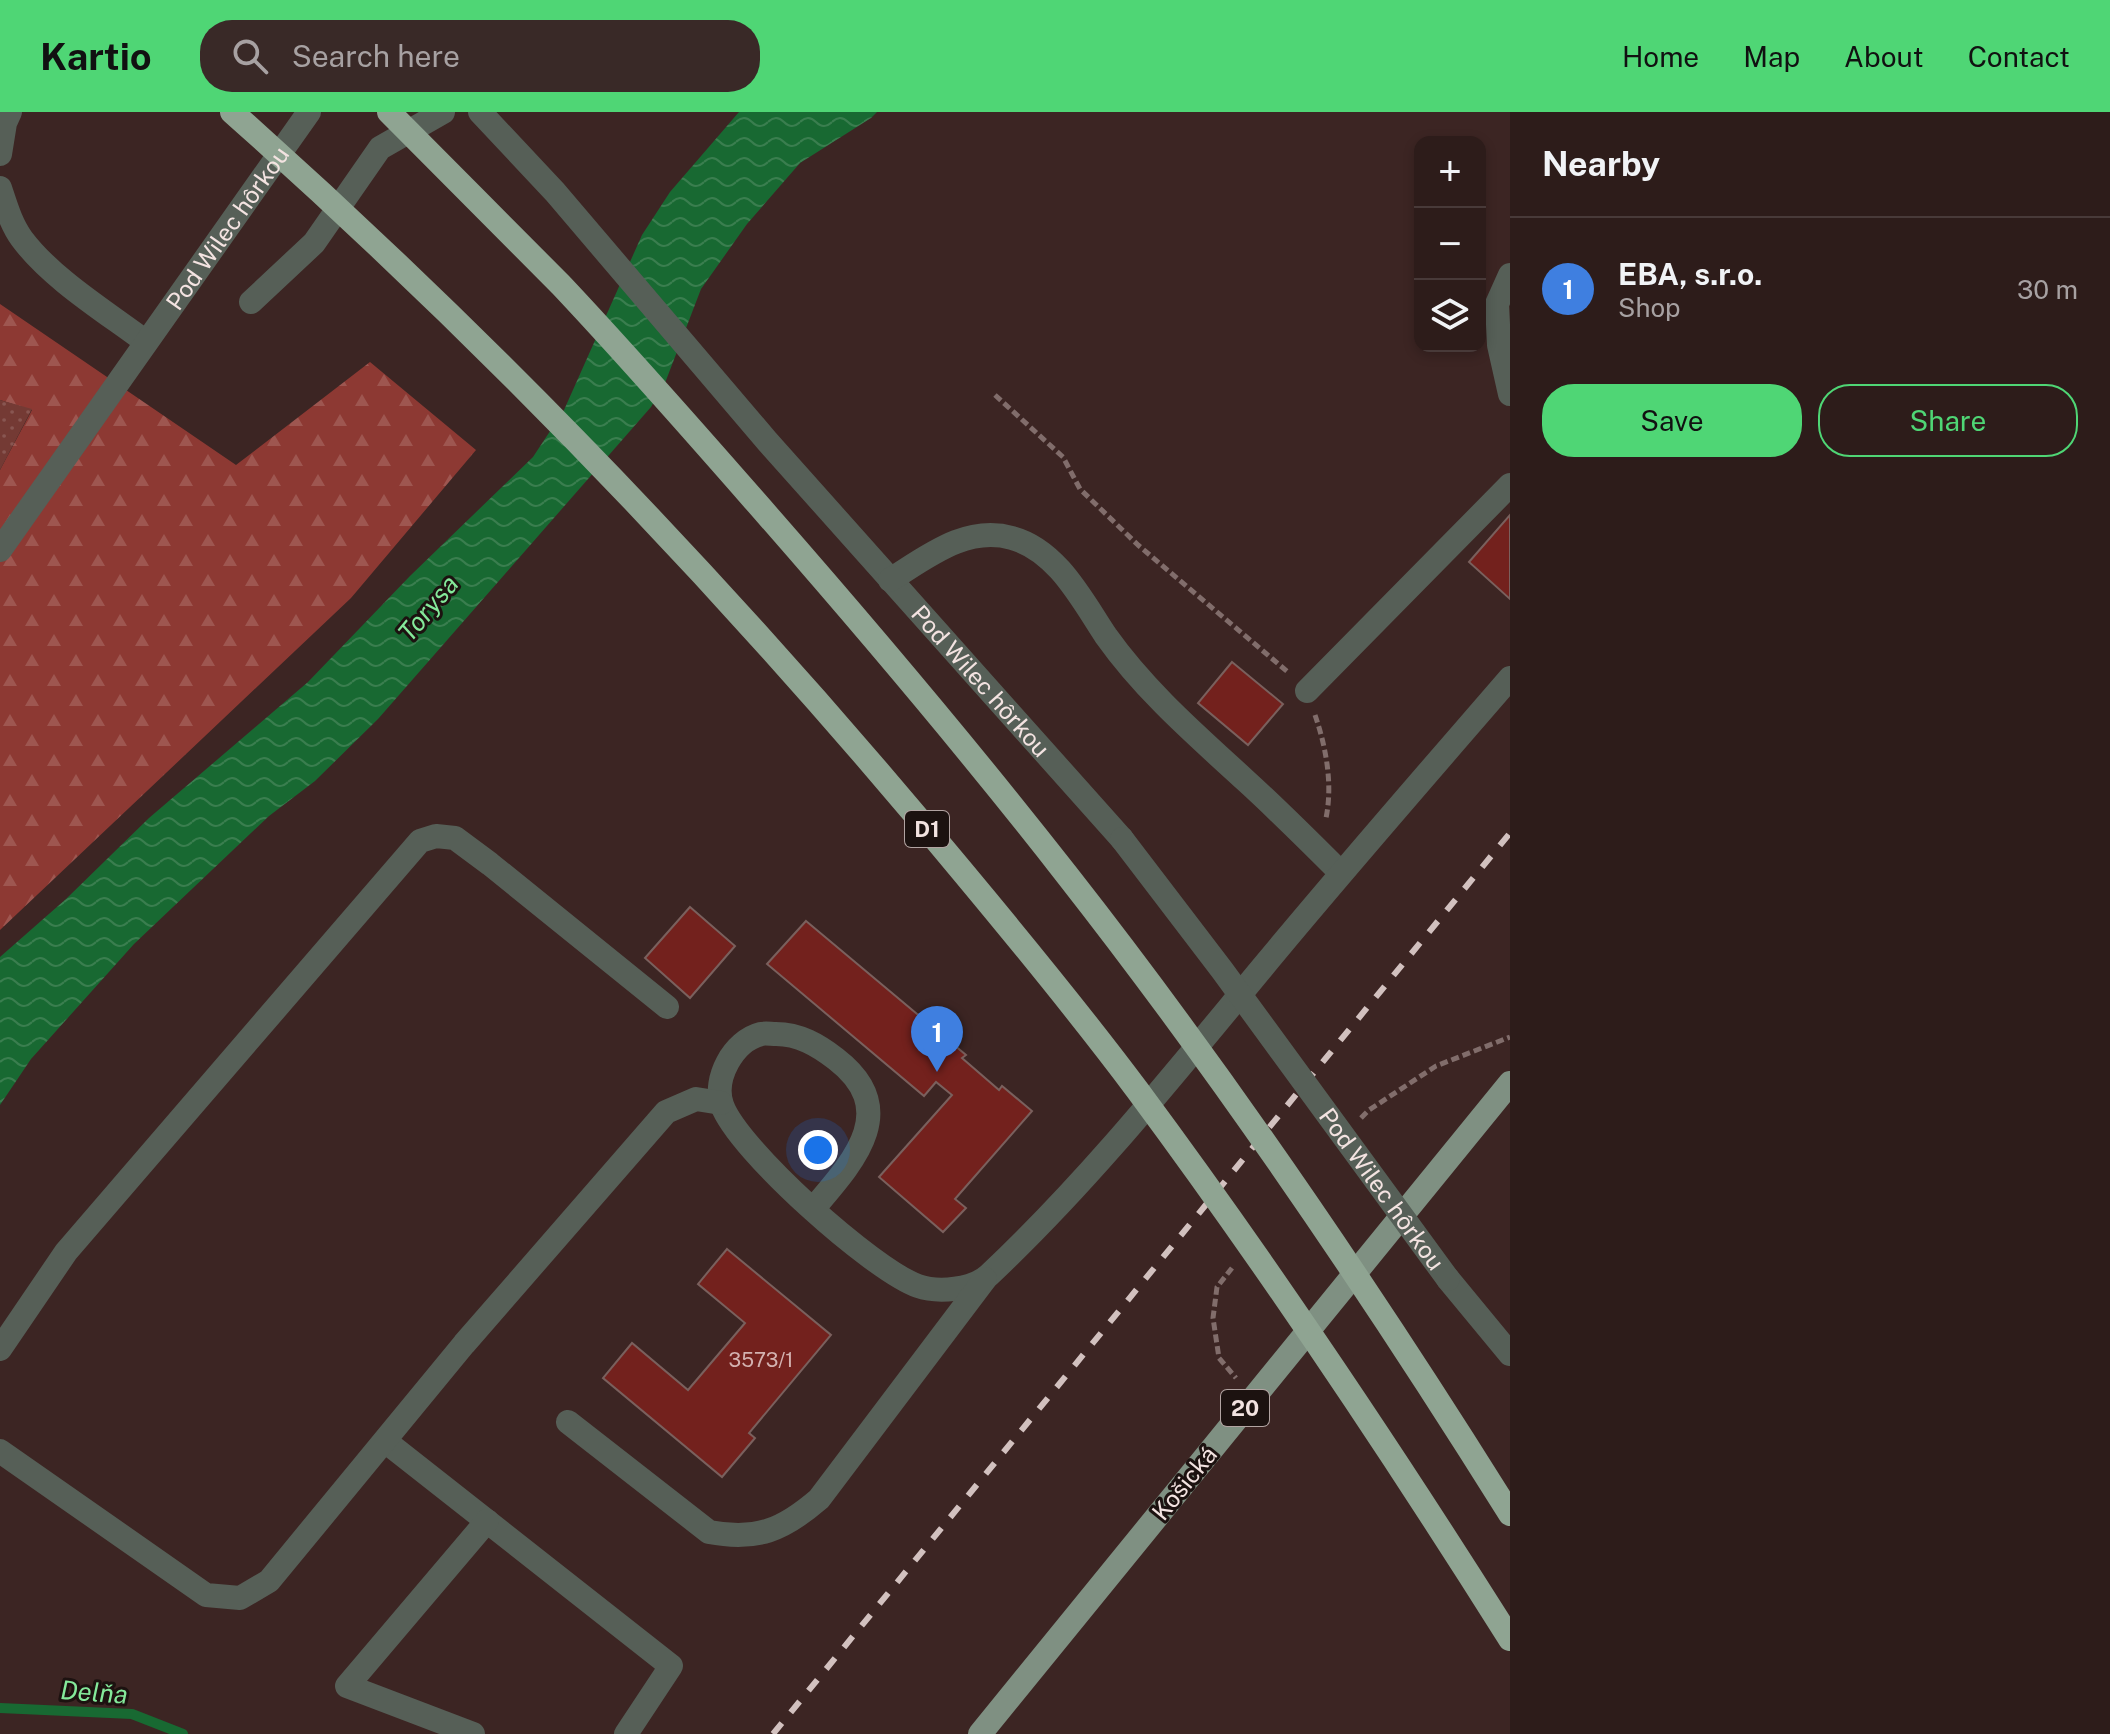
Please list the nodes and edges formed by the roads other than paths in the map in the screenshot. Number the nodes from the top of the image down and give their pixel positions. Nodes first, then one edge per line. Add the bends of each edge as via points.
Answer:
1 (10, 112) edge
2 (232, 112) edge
3 (309, 112) edge
4 (389, 112) edge
5 (443, 112) edge
6 (480, 112) edge
7 (0, 154) edge
8 (0, 188) edge
9 (1510, 275) edge
10 (251, 302) dead end
11 (146, 342) junction
12 (1510, 394) edge
13 (1510, 485) edge
14 (0, 550) edge
15 (890, 580) junction
16 (1510, 678) edge
17 (1307, 691) road end
18 (1341, 873) junction
19 (667, 1007) dead end
20 (1510, 1083) edge
21 (721, 1103) junction
22 (813, 1209) junction
23 (985, 1279) junction
24 (0, 1349) edge
25 (1510, 1354) edge
26 (568, 1422) dead end
27 (385, 1441) junction
28 (0, 1451) edge
29 (1510, 1514) edge
30 (487, 1521) junction
31 (1510, 1639) edge
32 (473, 1734) edge
33 (626, 1734) edge
34 (980, 1734) edge

1 - 7 street
2 - 31 highway, D1, bridge via 455,318 607,471 869,758 1115,1062 1246,1240 1400,1463
3 - 11 street, Pod Wilec hôrkou
4 - 29 highway, bridge via 678,413 943,719 1188,1035 1293,1184
5 - 10 street via 380,148 314,243
6 - 15 street, Pod Wilec hôrkou
8 - 11 street via 21,238 41,260
9 - 12 street via 1497,304
11 - 14 street, Pod Wilec hôrkou
13 - 17 street
15 - 18 street via 949,543 988,534 1014,538 1041,552 1161,701
15 - 25 street, Pod Wilec hôrkou, bridge via 1122,839 1448,1279
16 - 18 street
18 - 23 street via 1116,1144
19 - 24 street via 455,838 420,841 66,1252
20 - 34 main road, Košická / 20
21 - 22 street via 739,1134
21 - 22 street via 722,1072 737,1048 761,1034 792,1034 847,1067 867,1095 870,1122 845,1172
21 - 27 street via 696,1099 666,1112
22 - 23 street via 892,1273 921,1287 952,1290
23 - 26 street via 819,1499 792,1522 734,1537 709,1532
27 - 28 street via 269,1581 240,1598 206,1595
27 - 30 street
30 - 32 street via 347,1686
30 - 33 street via 671,1666

